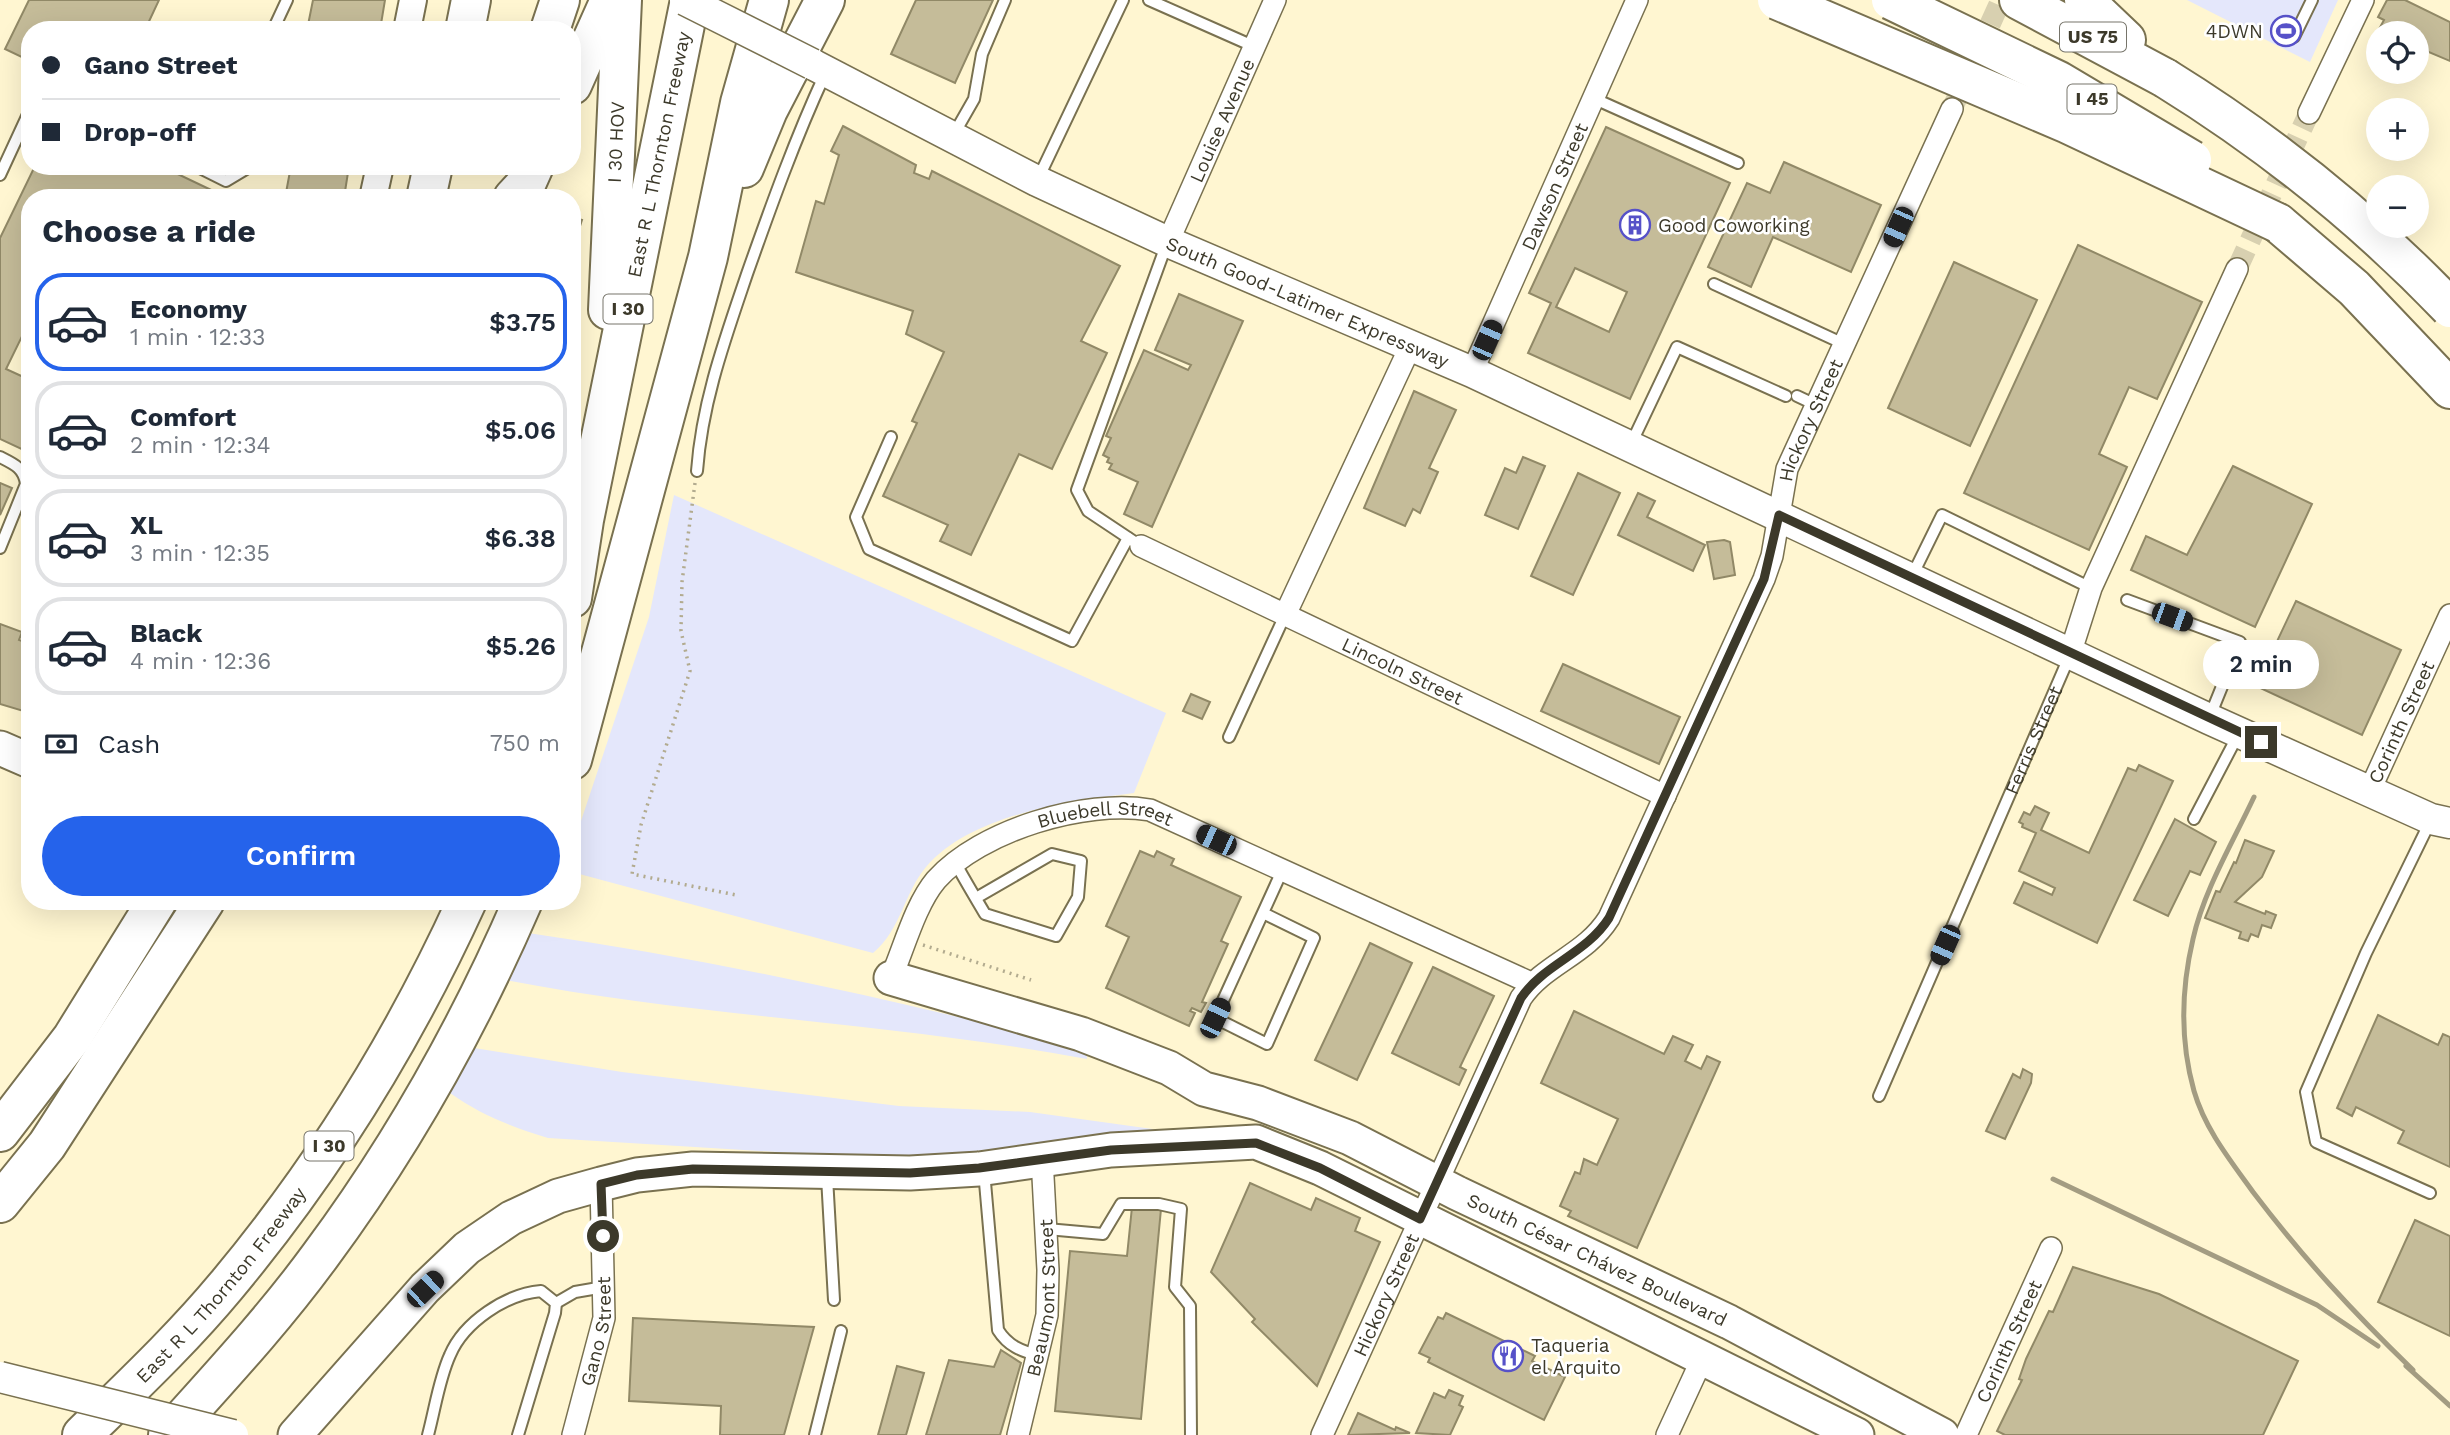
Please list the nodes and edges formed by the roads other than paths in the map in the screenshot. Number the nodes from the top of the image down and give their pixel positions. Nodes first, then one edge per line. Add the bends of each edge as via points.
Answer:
1 (287, 0) edge
2 (413, 0) edge
3 (457, 0) edge
4 (471, 0) edge
5 (560, 0) edge
6 (610, 0) edge
7 (622, 0) edge
8 (687, 0) edge
9 (769, 0) edge
10 (825, 0) edge
11 (1005, 0) edge
12 (1123, 0) edge
13 (1149, 0) edge
14 (1275, 0) edge
15 (1637, 0) edge
16 (1777, 0) edge
17 (1891, 0) edge
18 (2019, 0) edge
19 (2084, 0) edge
20 (2312, 0) edge
21 (2363, 0) edge
22 (277, 21) edge
23 (409, 21) edge
24 (455, 21) edge
25 (467, 21) edge
26 (553, 21) edge
27 (2294, 37) dead end
28 (1253, 46) junction
29 (581, 65) edge
30 (819, 68) junction
31 (2165, 78) junction
32 (1595, 99) junction
33 (1952, 109) tunnel mouth
34 (2309, 113) tunnel mouth
35 (21, 130) edge
36 (952, 137) junction
37 (1738, 163) dead end
38 (0, 175) edge
39 (214, 175) edge
40 (236, 175) edge
41 (1037, 181) junction
42 (2278, 223) junction
43 (1168, 242) junction
44 (708, 257) junction
45 (2236, 269) tunnel mouth
46 (1714, 284) dead end
47 (2450, 308) edge
48 (1844, 344) junction
49 (1411, 345) junction
50 (1472, 372) junction
51 (2450, 389) edge
52 (1800, 399) junction
53 (891, 437) dead end
54 (1631, 444) junction
55 (598, 452) junction
56 (0, 457) edge
57 (21, 470) edge
58 (697, 471) road end
59 (21, 496) edge
60 (1779, 515) junction
61 (1135, 542) junction
62 (581, 547) edge
63 (0, 548) edge
64 (1911, 578) junction
65 (2091, 588) junction
66 (2127, 600) dead end
67 (1285, 615) junction
68 (2450, 615) edge
69 (2070, 654) junction
70 (2209, 719) junction
71 (581, 727) edge
72 (2239, 732) junction
73 (1229, 737) dead end
74 (0, 748) edge
75 (21, 757) edge
76 (2369, 792) junction
77 (1665, 796) junction
78 (2194, 819) dead end
79 (2444, 827) edge
80 (955, 862) junction
81 (1282, 871) junction
82 (975, 898) junction
83 (151, 910) edge
84 (199, 910) edge
85 (462, 910) edge
86 (519, 910) edge
87 (1263, 913) junction
88 (891, 978) joint
89 (1531, 983) junction
90 (1879, 1096) dead end
91 (0, 1132) edge
92 (47, 1145) junction
93 (1042, 1158) junction
94 (984, 1168) junction
95 (826, 1174) junction
96 (1437, 1182) junction
97 (601, 1184) junction
98 (2430, 1193) dead end
99 (0, 1203) edge
100 (1420, 1219) junction
101 (1047, 1229) junction
102 (0, 1233) edge
103 (2051, 1248) dead end
104 (604, 1287) junction
105 (834, 1300) dead end
106 (556, 1303) junction
107 (841, 1331) dead end
108 (1040, 1356) junction
109 (1703, 1357) junction
110 (0, 1377) edge
111 (82, 1435) edge
112 (169, 1435) edge
113 (233, 1435) edge
114 (295, 1435) edge
115 (428, 1435) edge
116 (518, 1435) edge
117 (573, 1435) edge
118 (815, 1435) edge
119 (1018, 1435) edge
120 (1191, 1435) edge
121 (1322, 1435) edge
122 (1667, 1435) edge
123 (1857, 1435) edge
124 (1942, 1435) edge
125 (1966, 1435) edge

1 - 22 lane
2 - 23 street
3 - 24 highway
4 - 25 highway
5 - 26 highway
6 - 29 highway
7 - 55 highway, I 30 HOV
8 - 30 main road, South Good-Latimer Expressway, bridge
8 - 55 highway, East R L Thornton Freeway / I 30 via 658,167
9 - 44 highway via 740,103
10 - 44 highway via 768,110
11 - 36 lane via 982,54 974,99
12 - 41 lane
13 - 28 lane
14 - 28 street, Louise Avenue
15 - 32 street, Dawson Street
16 - 42 highway, bridge via 2068,124
17 - 42 highway, I 45, bridge via 2112,111 2194,161
18 - 31 highway, US 75
19 - 31 highway
20 - 27 lane
21 - 34 street
28 - 43 street, Louise Avenue
30 - 36 main road, South Good-Latimer Expressway
30 - 58 lane via 720,355 700,431
31 - 47 highway, bridge via 2317,184
32 - 37 lane
32 - 50 street, Dawson Street
33 - 48 street, Hickory Street
35 - 38 lane
36 - 41 main road, South Good-Latimer Expressway
39 - 40 lane via 226,181
41 - 43 main road, South Good-Latimer Expressway
42 - 51 highway, I 45 via 2354,288
43 - 49 main road, South Good-Latimer Expressway
43 - 61 lane via 1077,490 1088,511
44 - 71 highway
45 - 65 street, Ferris Street
46 - 48 lane
48 - 52 street, Hickory Street
49 - 50 main road, South Good-Latimer Expressway
49 - 67 street
50 - 54 main road, South Good-Latimer Expressway
52 - 54 lane via 1676,347
52 - 60 street, Hickory Street
53 - 61 lane via 856,517 869,549 1072,641
54 - 60 main road, South Good-Latimer Expressway
55 - 62 highway, East R L Thornton Freeway / I 30
56 - 57 lane
59 - 63 lane
60 - 64 main road, South Good-Latimer Expressway
60 - 77 street, Hickory Street via 1764,579
61 - 67 street, Lincoln Street
64 - 65 lane via 1942,515
64 - 69 main road, South Good-Latimer Expressway
65 - 69 street, Ferris Street
66 - 70 lane via 2240,642
67 - 73 lane
67 - 77 street, Lincoln Street
68 - 76 street, Corinth Street
69 - 70 main road, South Good-Latimer Expressway
69 - 90 lane, Ferris Street
70 - 72 main road, South Good-Latimer Expressway
72 - 76 main road, South Good-Latimer Expressway
72 - 78 lane
74 - 75 main road
76 - 79 main road, South Good-Latimer Expressway
77 - 89 street, Hickory Street via 1599,934
79 - 98 lane via 2366,953 2306,1092 2316,1142
80 - 81 street, Bluebell Street via 1020,828 1070,813 1122,805 1150,810
80 - 82 lane
80 - 88 street, Bluebell Street via 934,882
81 - 87 lane
81 - 89 street, Bluebell Street
82 - 82 lane via 985,914 1056,936 1078,897 1081,861 1052,854
83 - 91 highway via 72,1038
84 - 92 highway
85 - 111 highway, East R L Thornton Freeway / I 30 via 401,1031 293,1200 225,1288
86 - 112 highway via 486,986 399,1140 320,1257
87 - 87 lane via 1215,1018 1267,1044 1314,938
88 - 96 main road, South César Chávez Boulevard via 1081,1034 1169,1068 1204,1089 1258,1103 1350,1138
89 - 96 street, Hickory Street
92 - 99 highway
92 - 102 highway
93 - 94 main road
93 - 100 main road, South César Chávez Boulevard via 1256,1143 1320,1168
93 - 101 street, Beaumont Street
94 - 95 main road
94 - 108 lane via 998,1330 1019,1350
95 - 97 main road via 693,1169
95 - 105 lane
96 - 100 street, Hickory Street
96 - 124 main road, South César Chávez Boulevard via 1729,1322
97 - 104 street, Gano Street
97 - 114 main road via 558,1196 511,1218 467,1248
100 - 109 main road, South César Chávez Boulevard
100 - 121 street, Hickory Street
101 - 108 street, Beaumont Street via 1047,1315
101 - 120 lane via 1103,1234 1121,1204 1181,1209 1175,1287 1190,1306
103 - 125 street, Corinth Street
104 - 106 lane via 575,1292
104 - 117 street, Gano Street via 601,1339
106 - 115 lane via 541,1291 523,1293 501,1301 476,1321 450,1353
106 - 116 lane
107 - 118 lane
108 - 119 street, Beaumont Street
109 - 122 street
109 - 123 main road, South César Chávez Boulevard
110 - 113 main road, bridge

